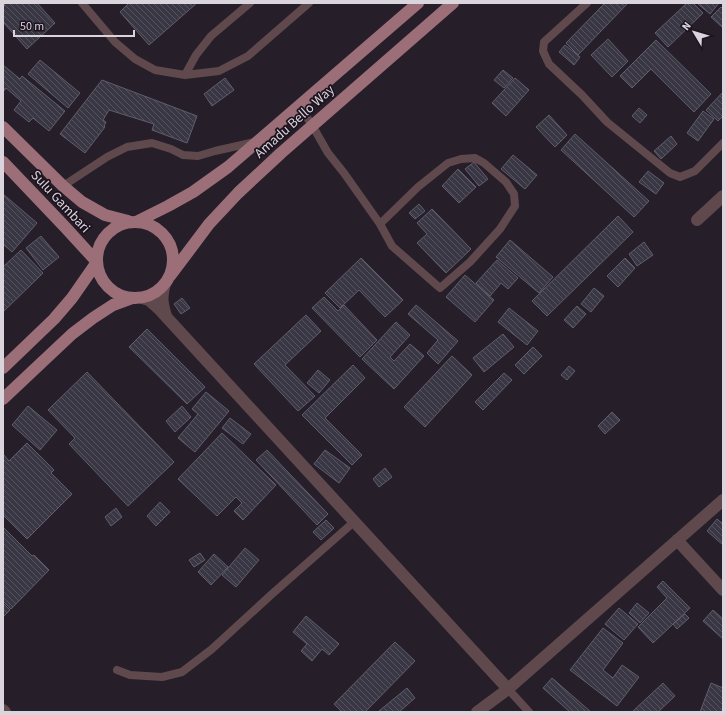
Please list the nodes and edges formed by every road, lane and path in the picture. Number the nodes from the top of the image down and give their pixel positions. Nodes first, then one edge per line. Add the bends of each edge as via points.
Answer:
1 (82, 3) edge
2 (250, 3) edge
3 (309, 3) edge
4 (418, 3) edge
5 (453, 3) edge
6 (587, 3) edge
7 (185, 74) junction
8 (299, 106) junction
9 (312, 125) junction
10 (3, 127) edge
11 (260, 140) junction
12 (723, 143) edge
13 (3, 162) edge
14 (63, 186) junction
15 (723, 196) edge
16 (697, 220) dead end
17 (133, 221) junction
18 (380, 224) junction
19 (97, 262) junction
20 (168, 280) junction
21 (137, 298) junction
22 (167, 319) junction
23 (3, 368) edge
24 (3, 399) edge
25 (723, 500) edge
26 (354, 521) junction
27 (677, 540) junction
28 (723, 590) edge
29 (116, 670) dead end
30 (508, 689) junction
31 (3, 710) edge
32 (5, 712) edge
33 (477, 712) edge
34 (529, 712) edge

1 - 7 lane via 115,42 135,59 155,70
2 - 7 lane via 211,36
3 - 7 lane via 248,56 219,71
4 - 8 main road, Amadu Bello Way
5 - 9 main road, Amadu Bello Way
6 - 12 lane via 544,42 543,51 549,64 607,122 670,173 680,177 695,171
8 - 9 lane
8 - 11 main road, Amadu Bello Way
9 - 18 lane via 328,153
9 - 20 main road, Amadu Bello Way via 238,193 209,224
10 - 14 main road
11 - 14 lane via 198,156 183,155 152,143 127,148 107,157
11 - 17 main road, Amadu Bello Way via 193,192
13 - 19 main road, Sulu Gambari
14 - 17 main road via 94,210
15 - 16 street
17 - 19 main road via 120,224 105,236 97,252
17 - 20 main road via 155,227 168,240 174,257
18 - 18 lane via 418,187 448,163 461,159 475,158 484,163 506,182 514,194 515,206 500,229 470,262 440,288 392,246
19 - 21 main road via 98,271 108,287 123,297
19 - 23 main road via 54,319
20 - 21 main road via 151,295
20 - 22 street via 162,292 162,304
21 - 22 street via 149,300
21 - 24 main road via 113,305 93,318 72,334
22 - 26 street
25 - 27 street
26 - 29 lane via 212,649 182,672 162,677 130,675
26 - 30 street
27 - 28 street
27 - 30 street
30 - 33 street
30 - 34 lane
31 - 32 street

